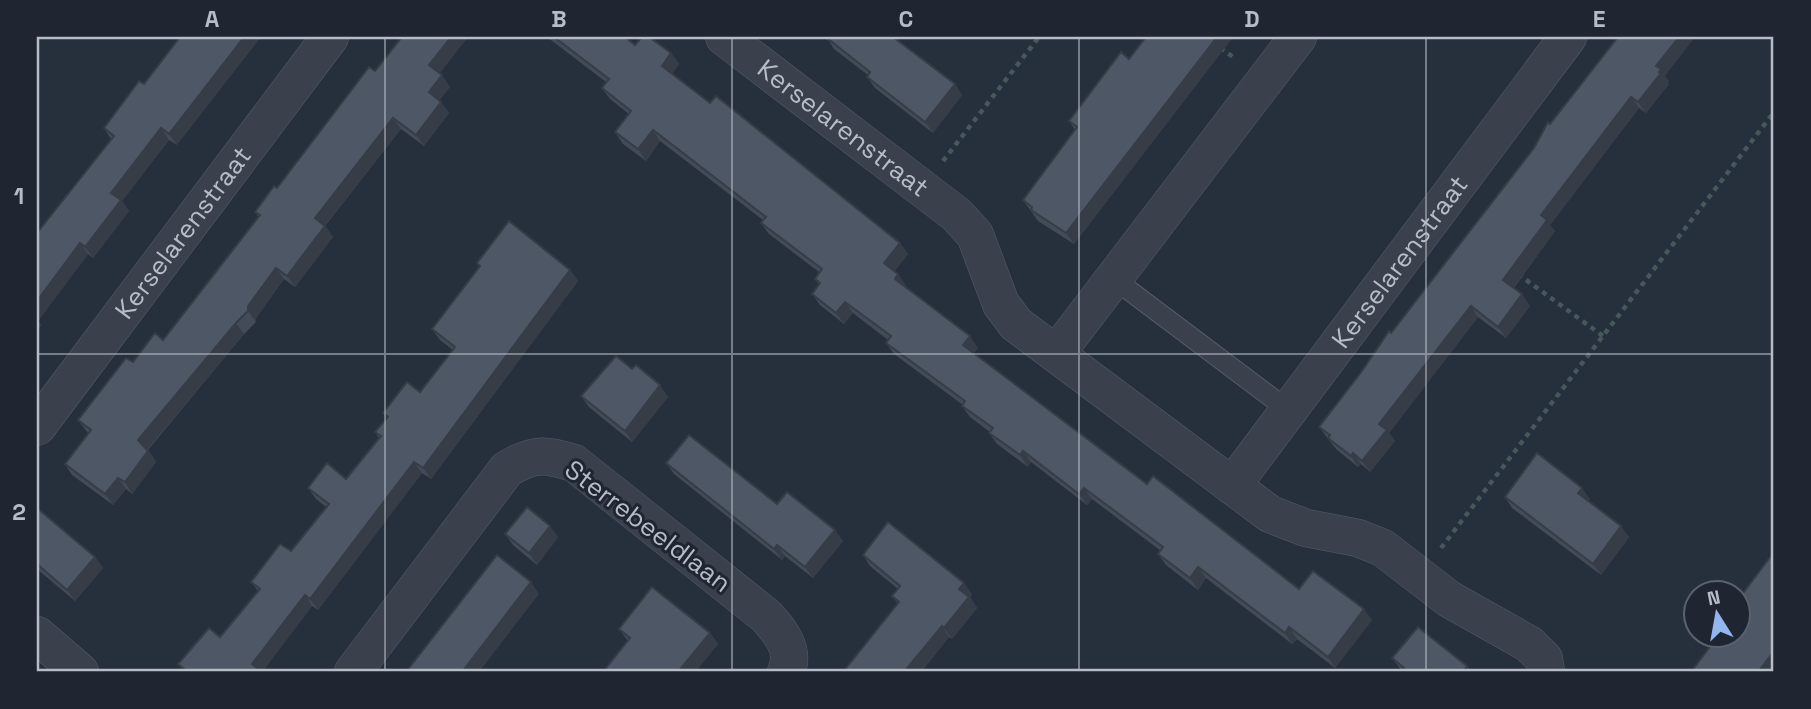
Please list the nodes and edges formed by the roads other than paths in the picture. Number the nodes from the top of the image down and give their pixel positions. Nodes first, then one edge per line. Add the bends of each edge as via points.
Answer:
1 (330, 37) edge
2 (724, 37) edge
3 (1298, 37) edge
4 (1568, 37) edge
5 (1114, 279) junction
6 (1056, 354) junction
7 (1288, 410) junction
8 (37, 427) edge
9 (1232, 486) junction
10 (37, 635) edge
11 (80, 672) edge
12 (353, 672) edge
13 (786, 672) edge
14 (1546, 672) edge

1 - 8 street, Kerselarenstraat
2 - 6 street, Kerselarenstraat via 957,215 975,235 1001,304 1016,324
3 - 5 street
4 - 7 street, Kerselarenstraat
5 - 6 street
5 - 7 lane
6 - 9 street, Kerselarenstraat
7 - 9 street, Kerselarenstraat
9 - 14 street, Kerselarenstraat via 1270,514 1383,548 1449,599 1529,644 1545,659
10 - 11 street
12 - 13 street, Sterrebeeldlaan via 507,469 527,458 550,455 574,463 765,616 781,631 788,648

